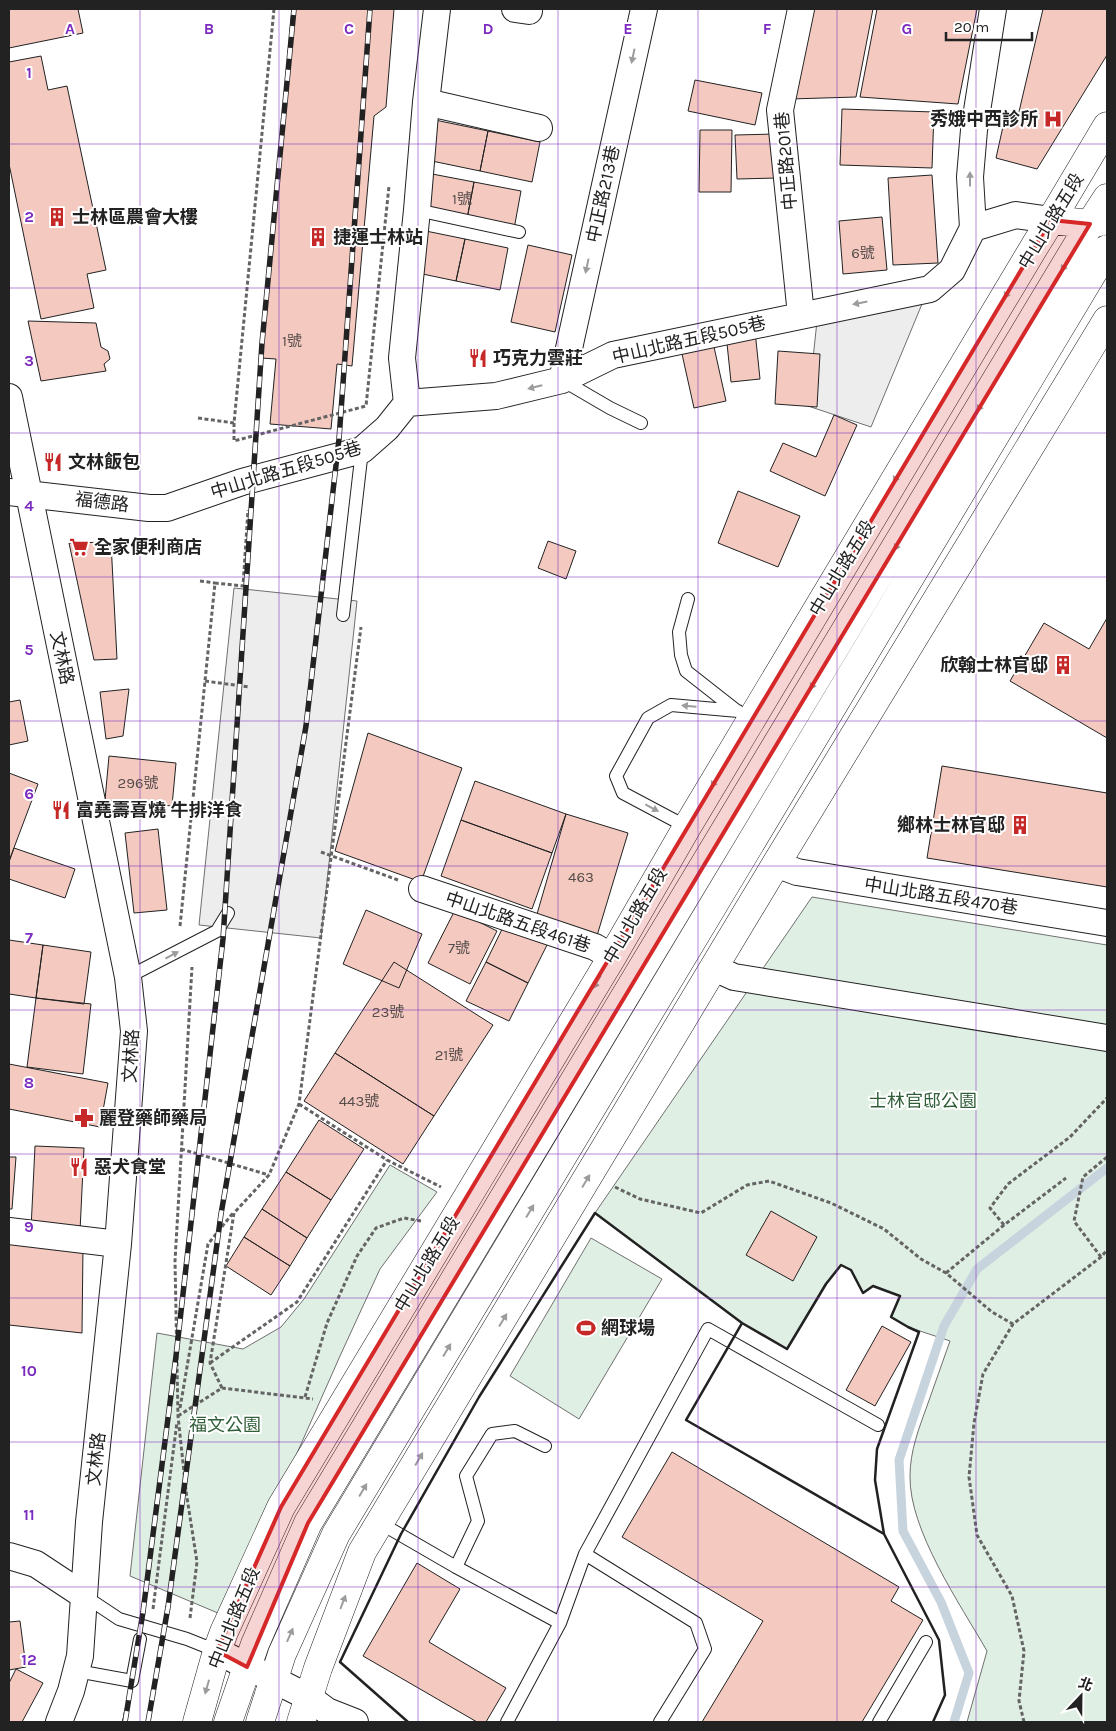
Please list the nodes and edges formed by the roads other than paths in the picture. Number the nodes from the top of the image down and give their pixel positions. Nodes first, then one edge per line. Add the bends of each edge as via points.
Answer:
1 (437, 9) edge
2 (644, 9) edge
3 (801, 9) edge
4 (993, 9) edge
5 (426, 102) junction
6 (1107, 126) edge
7 (539, 128) dead end
8 (1107, 198) edge
9 (417, 210) junction
10 (1051, 220) junction
11 (1099, 222) edge
12 (973, 228) junction
13 (519, 232) dead end
14 (1107, 250) edge
15 (801, 315) junction
16 (1107, 320) edge
17 (562, 380) junction
18 (9, 397) edge
19 (407, 403) junction
20 (641, 423) dead end
21 (362, 450) junction
22 (911, 454) junction
23 (942, 471) junction
24 (19, 492) edge
25 (961, 493) junction
26 (194, 498) joint
27 (992, 510) junction
28 (688, 599) dead end
29 (343, 615) dead end
30 (745, 715) junction
31 (734, 750) junction
32 (763, 768) junction
33 (687, 827) junction
34 (776, 864) junction
35 (422, 889) road end
36 (228, 913) dead end
37 (1107, 922) edge
38 (612, 957) junction
39 (714, 968) junction
40 (128, 977) junction
41 (1107, 1038) edge
42 (9, 1231) edge
43 (118, 1244) junction
44 (878, 1426) dead end
45 (545, 1446) dead end
46 (380, 1524) junction
47 (585, 1554) junction
48 (9, 1556) edge
49 (456, 1567) junction
50 (83, 1595) junction
51 (560, 1624) junction
52 (140, 1639) dead end
53 (926, 1642) dead end
54 (217, 1651) junction
55 (247, 1667) junction
56 (77, 1671) junction
57 (272, 1680) junction
58 (304, 1710) edge
59 (60, 1722) edge
60 (197, 1722) edge
61 (228, 1722) edge
62 (260, 1722) edge
63 (355, 1722) edge
64 (507, 1722) edge
65 (660, 1722) edge
66 (879, 1722) edge

1 - 5 street
2 -> 17 street, 中正路213巷
3 - 15 street, 中正路201巷 via 780,110
12 -> 4 street via 970,177 973,140
5 - 7 street
5 - 9 street
6 - 10 main road, 中山北路五段
8 - 11 main road, 中山北路五段
9 - 13 lane
9 - 19 street via 402,358
10 - 11 main road
10 - 12 street via 1016,215
10 -> 22 main road, 中山北路五段
11 -> 23 main road, 中山北路五段
12 -> 15 street, 中山北路五段505巷 via 952,270 930,289
14 - 25 main road
15 - 17 street, 中山北路五段505巷 via 613,355
16 - 27 main road
17 -> 19 street, 中山北路五段505巷 via 496,396
17 - 20 lane
18 - 24 street, 文林路
19 - 21 street, 中山北路五段505巷 via 387,428
21 - 26 street, 中山北路五段505巷
21 - 29 lane
22 - 23 main road
22 -> 30 main road, 中山北路五段
23 -> 32 main road, 中山北路五段
24 - 26 street, 福德路 via 158,508
24 - 40 street, 文林路
25 - 27 main road
57 -> 25 main road via 336,1534
27 - 34 main road
28 - 30 lane via 679,632 686,671
30 - 31 main road, 中山北路五段
30 -> 33 lane via 671,705 648,718 616,776 623,793
31 - 32 main road
31 -> 33 main road, 中山北路五段
32 - 55 main road, 中山北路五段 via 308,1523
33 - 38 main road, 中山北路五段
34 - 37 street, 中山北路五段470巷 via 797,872
34 - 39 main road
35 - 38 street, 中山北路五段461巷 via 594,947
40 -> 36 lane via 217,931
38 -> 54 main road, 中山北路五段 via 281,1507
39 - 41 street via 734,977
46 -> 39 main road
40 - 43 street, 文林路 via 134,1031
42 - 43 street
43 - 50 street, 文林路
44 - 47 lane via 708,1329
45 - 49 lane via 515,1430 492,1434 466,1476 478,1521
46 - 49 lane
58 -> 46 main road via 362,1552
47 - 51 lane
47 - 65 lane via 696,1623 705,1649
48 - 50 street via 36,1564
49 - 51 lane
50 - 54 lane via 119,1619 188,1638
50 - 56 street, 文林路
51 - 64 lane
52 - 56 lane via 132,1681
53 - 66 lane
54 - 55 street
54 -> 60 main road, 中山北路五段
55 - 57 street
55 - 61 main road, 中山北路五段
56 - 59 street, 文林路
57 - 58 street
57 - 62 main road
58 - 63 street via 327,1711

